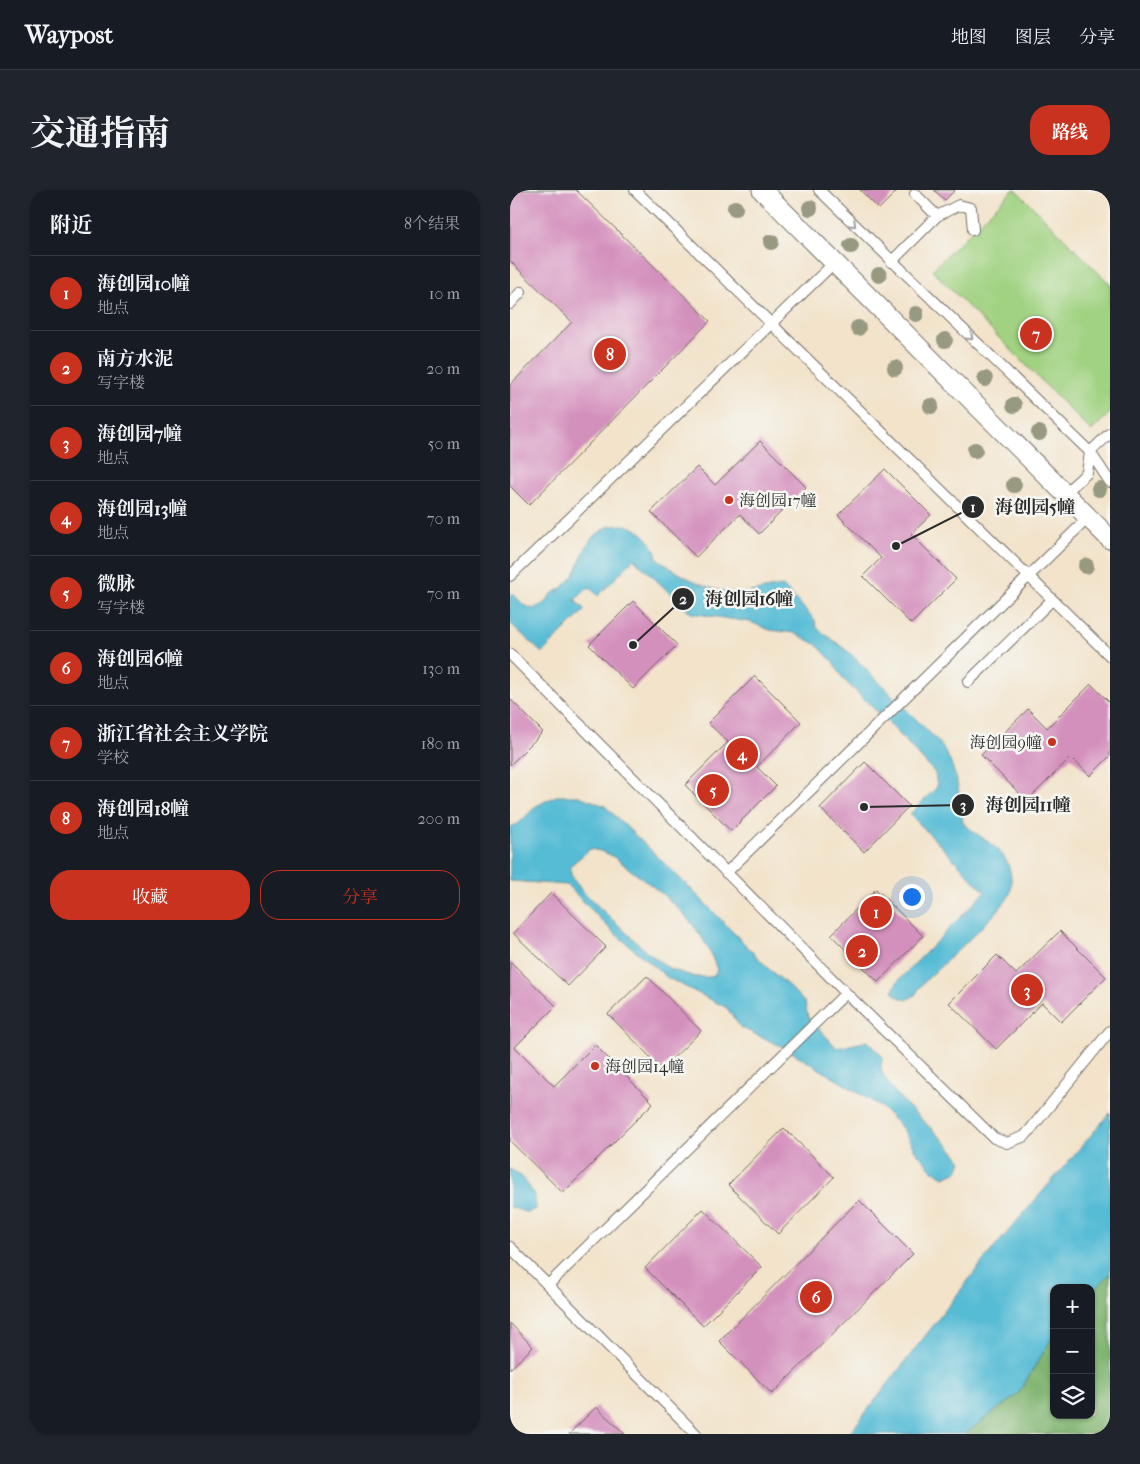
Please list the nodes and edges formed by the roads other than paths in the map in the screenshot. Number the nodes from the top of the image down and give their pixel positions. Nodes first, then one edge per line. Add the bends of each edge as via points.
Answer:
1 (635, 190) edge
2 (762, 190) edge
3 (819, 190) edge
4 (915, 194) dead end
5 (937, 216) junction
6 (973, 230) dead end
7 (835, 262) junction
8 (891, 262) junction
9 (521, 292) dead end
10 (510, 304) edge
11 (771, 325) junction
12 (1110, 433) edge
13 (1090, 452) junction
14 (1110, 482) edge
15 (1065, 493) junction
16 (1089, 517) junction
17 (1110, 539) edge
18 (510, 576) edge
19 (1028, 577) junction
20 (1052, 600) junction
21 (510, 654) edge
22 (1110, 656) edge
23 (968, 682) dead end
24 (726, 873) junction
25 (846, 993) junction
26 (1110, 1031) edge
27 (510, 1246) edge
28 (548, 1285) junction
29 (696, 1434) edge

1 - 11 lane
2 - 7 street
3 -> 8 lane
4 - 5 lane
5 - 6 lane via 959,205 970,208
5 - 8 lane
7 - 11 lane
7 - 15 street
8 -> 13 lane
9 - 10 lane
11 - 18 lane
11 - 19 lane
12 - 13 lane
13 - 14 lane
13 - 15 lane via 1087,472
15 - 16 street
16 - 17 street
16 - 19 lane
19 - 20 lane
19 - 24 lane
20 - 22 lane
20 - 23 lane
21 - 24 lane
24 - 25 lane
25 - 26 lane via 994,1138 1007,1144 1025,1136
25 - 28 lane
27 - 28 lane
28 - 29 lane

